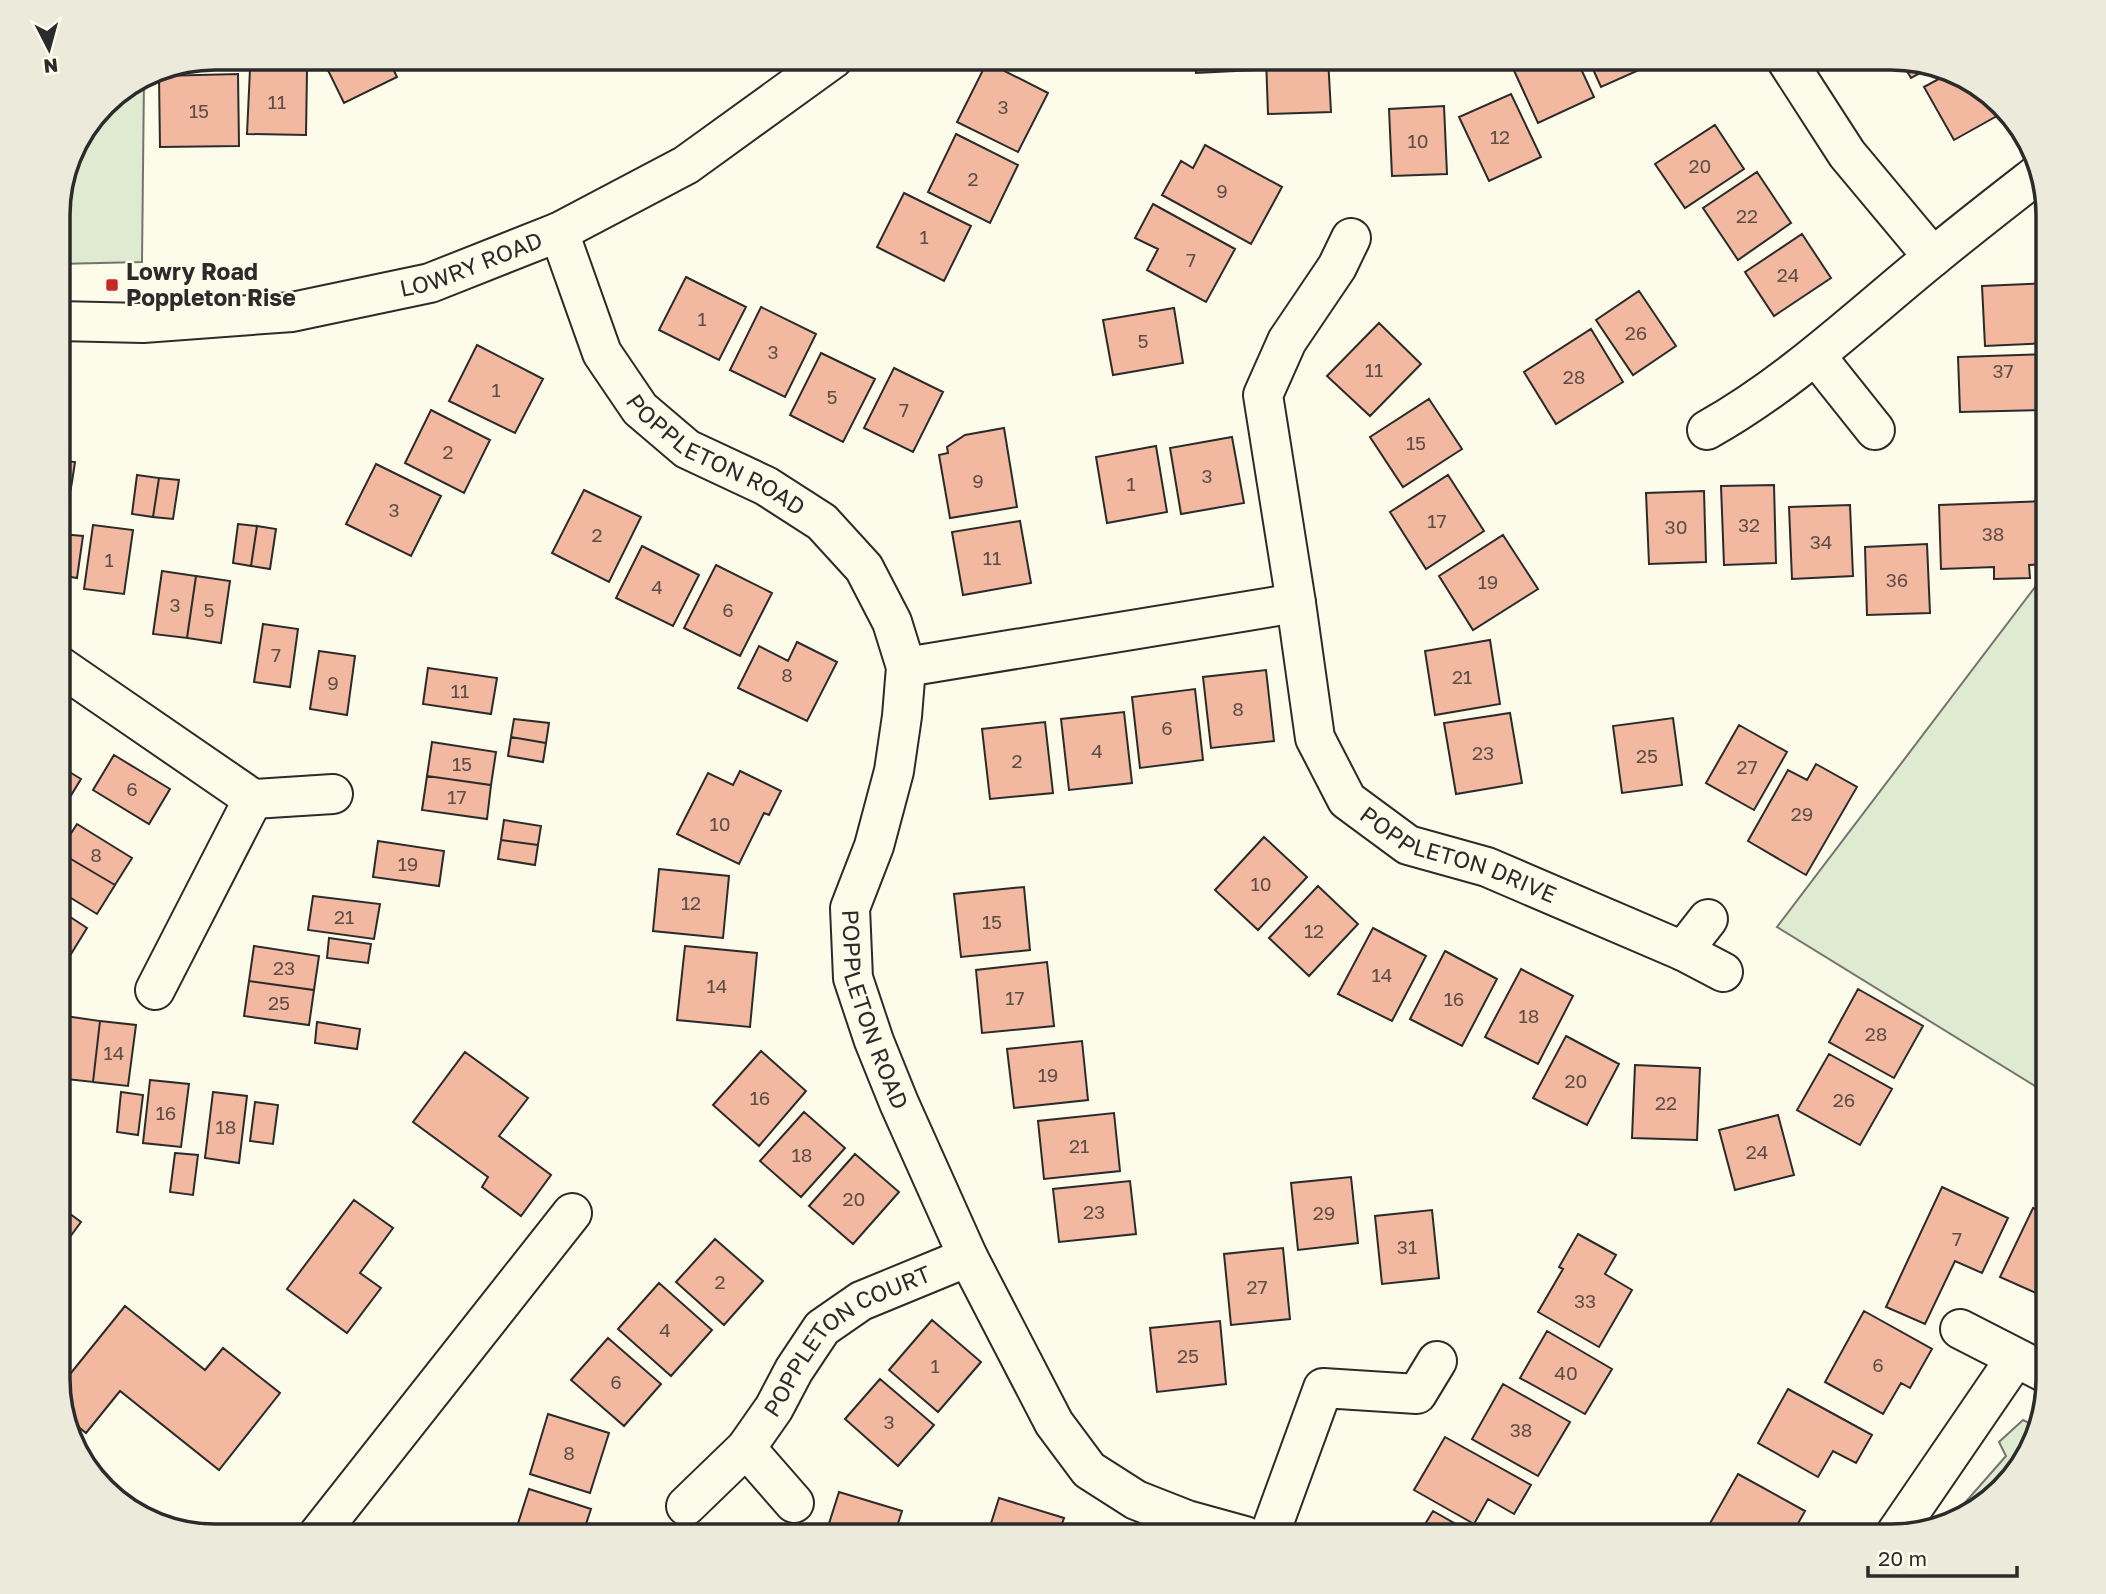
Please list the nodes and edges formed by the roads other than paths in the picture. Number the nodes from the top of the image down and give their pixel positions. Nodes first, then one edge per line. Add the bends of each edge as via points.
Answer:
1 (817, 70) edge
2 (1793, 70) edge
3 (2031, 179) edge
4 (559, 232) junction
5 (1351, 238) dead end
6 (1933, 257) junction
7 (70, 321) edge
8 (1816, 356) junction
9 (1722, 422) dead end
10 (1875, 430) dead end
11 (1296, 603) junction
12 (906, 667) junction
13 (70, 673) edge
14 (333, 794) dead end
15 (253, 799) junction
16 (1708, 919) dead end
17 (1683, 951) junction
18 (1723, 972) dead end
19 (155, 990) dead end
20 (572, 1213) dead end
21 (968, 1257) junction
22 (1960, 1329) dead end
23 (1437, 1361) dead end
24 (2032, 1366) edge
25 (746, 1448) junction
26 (794, 1503) dead end
27 (686, 1506) dead end
28 (1903, 1523) edge
29 (326, 1524) edge
30 (1202, 1524) edge
31 (1273, 1524) edge

1 - 4 street, LOWRY ROAD via 686,165
2 - 6 street via 1847,154
3 - 6 street
4 - 7 street, LOWRY ROAD via 430,282 292,312 143,323
4 - 12 street, POPPLETON ROAD via 602,353 640,409 687,449 766,486 822,522 864,568 892,622
5 - 11 street, POPPLETON DRIVE via 1338,267 1287,341 1263,395
6 - 8 street
8 - 9 street
8 - 10 street
11 - 12 street
11 - 17 street, POPPLETON DRIVE via 1315,738 1348,800 1408,845 1488,867
12 - 21 street, POPPLETON ROAD via 894,771 874,846 850,908 853,978 899,1103
13 - 15 street
14 - 15 street
15 - 19 street
16 - 17 street
17 - 18 street, POPPLETON DRIVE
20 - 29 street
21 - 25 street, POPPLETON COURT via 861,1301 822,1328
21 - 30 street, POPPLETON ROAD via 1054,1423 1089,1470 1136,1500
22 - 24 street
23 - 31 street via 1417,1394 1323,1388
24 - 28 street
25 - 26 street
25 - 27 street, POPPLETON COURT

